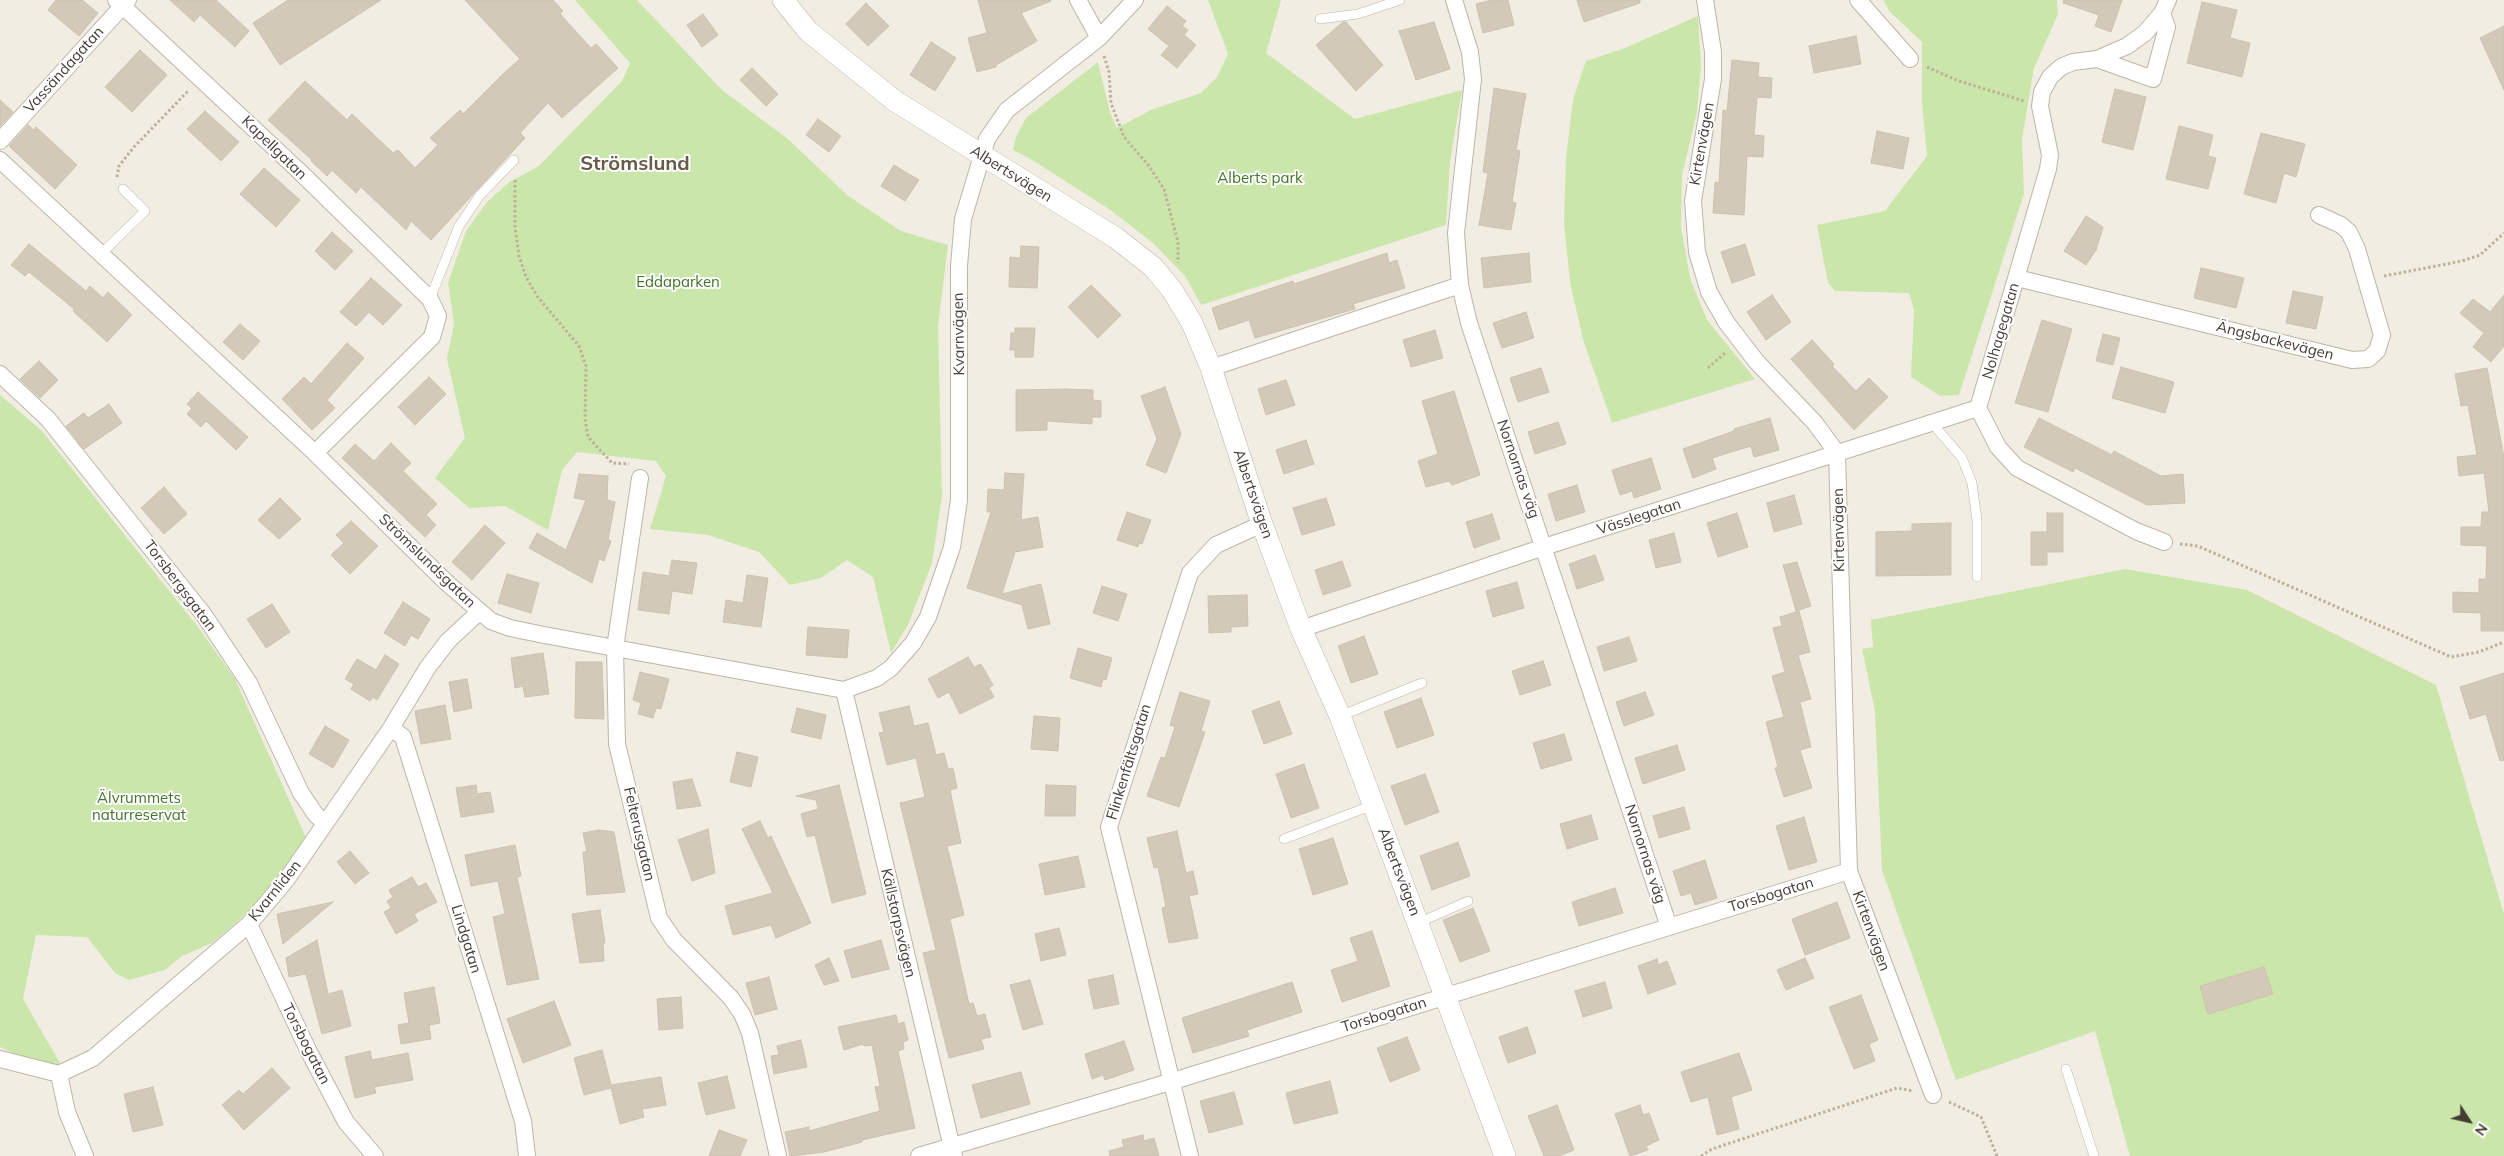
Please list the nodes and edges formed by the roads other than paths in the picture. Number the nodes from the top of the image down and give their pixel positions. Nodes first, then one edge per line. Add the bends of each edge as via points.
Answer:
1 (783, 0) edge
2 (1078, 0) edge
3 (1135, 0) edge
4 (1400, 0) edge
5 (1454, 0) edge
6 (1705, 0) edge
7 (1858, 0) edge
8 (122, 2) edge
9 (2165, 7) edge
10 (1320, 18) dead end
11 (1099, 38) junction
12 (1910, 59) road end
13 (2097, 59) junction
14 (0, 141) edge
15 (981, 155) junction
16 (0, 160) edge
17 (514, 160) road end
18 (123, 189) road end
19 (2319, 215) dead end
20 (102, 253) junction
21 (2016, 278) junction
22 (1460, 285) junction
23 (430, 299) junction
24 (1211, 368) junction
25 (0, 374) edge
26 (1978, 408) junction
27 (1932, 423) junction
28 (315, 453) junction
29 (1837, 454) junction
30 (640, 478) road end
31 (1262, 524) junction
32 (2164, 542) road end
33 (1544, 547) junction
34 (1976, 577) dead end
35 (479, 612) junction
36 (1301, 629) junction
37 (615, 648) junction
38 (1422, 683) dead end
39 (844, 690) junction
40 (1340, 716) junction
41 (391, 728) junction
42 (1373, 804) junction
43 (326, 823) junction
44 (1284, 839) dead end
45 (1849, 871) junction
46 (1468, 901) dead end
47 (1418, 923) junction
48 (249, 924) junction
49 (1669, 927) junction
50 (1445, 997) junction
51 (0, 1059) edge
52 (2066, 1069) dead end
53 (59, 1074) junction
54 (1170, 1082) junction
55 (1933, 1095) road end
56 (952, 1152) edge
57 (85, 1156) edge
58 (376, 1156) edge
59 (527, 1156) edge
60 (778, 1156) edge
61 (918, 1156) edge
62 (1190, 1156) edge
63 (1505, 1156) edge
64 (2094, 1156) edge

1 - 15 street, Albertsvägen via 808,31 852,68 896,101
2 - 11 street
3 - 11 street, Kvarnvägen
4 - 10 lane via 1358,14
5 - 22 street, Nornornas väg via 1470,52 1473,79 1456,233
6 - 29 street, Kirtenvägen via 1713,52 1713,79 1693,201 1701,271 1709,292 1739,340 1815,422
7 - 12 street
8 - 14 street, Vassändagatan
8 - 23 street, Kapellgatan
9 - 13 street, Nolhagegatan via 2145,33 2127,46
9 - 13 street, Nolhagegatan via 2167,28 2153,79
11 - 15 street, Kvarnvägen via 1007,110 987,139
13 - 21 street, Nolhagegatan via 2061,67 2050,77 2042,92 2040,106 2050,155
15 - 24 street, Albertsvägen via 1116,238 1153,267 1192,323
15 - 39 street, Kvarnvägen via 963,219 959,266 959,500 952,547 928,617 914,642 884,673
16 - 20 street, Strömslundsgatan
17 - 23 lane via 480,195 458,226
18 - 20 lane via 145,211
19 - 21 street, Ängsbackevägen via 2341,225 2357,249 2382,335 2380,344 2368,359 2352,360
20 - 28 street, Strömslundsgatan
21 - 26 street, Nolhagegatan
22 - 24 street
22 - 33 street, Nornornas väg via 1469,323
23 - 28 street via 438,316 432,337
24 - 31 street, Albertsvägen
25 - 43 street, Torsbergsgatan via 48,419 204,615 249,683 301,793 316,815
26 - 27 street, Vässlegatan
26 - 32 street via 1998,447 2017,468 2136,531
27 - 29 street, Vässlegatan
27 - 34 lane via 1962,458 1972,483 1977,520
28 - 35 street, Strömslundsgatan
29 - 33 street, Vässlegatan
29 - 45 street, Kirtenvägen
30 - 37 street, Felterusgatan
31 - 36 street, Albertsvägen
31 - 54 street, Flinkenfältsgatan via 1216,545 1190,573 1109,827
33 - 36 street, Vässlegatan
33 - 49 street, Nornornas väg
35 - 37 street, Strömslundsgatan via 510,628
35 - 41 street, Kvarnliden via 448,641 428,667
36 - 40 street, Albertsvägen
37 - 39 street, Strömslundsgatan
37 - 60 street, Felterusgatan via 617,744 659,918 674,940 731,998 742,1014 750,1033
38 - 40 lane
39 - 56 street, Källstorpsvägen
40 - 42 street, Albertsvägen
41 - 43 street, Kvarnliden
41 - 59 street, Lindgatan via 403,738 406,747 523,1122
42 - 44 lane
42 - 47 street, Albertsvägen
43 - 48 street, Kvarnliden via 287,879
45 - 49 street, Torsbogatan
45 - 55 street, Kirtenvägen
46 - 47 lane
47 - 50 street, Albertsvägen
48 - 53 street, Kvarnliden via 93,1058
48 - 58 street, Torsbogatan via 346,1122
49 - 50 street, Torsbogatan
50 - 54 street, Torsbogatan
50 - 63 street, Albertsvägen
51 - 53 street
52 - 64 lane
53 - 57 street via 68,1112
54 - 56 street, Torsbogatan
54 - 62 street, Flinkenfältsgatan
56 - 61 street, Torsbogatan

